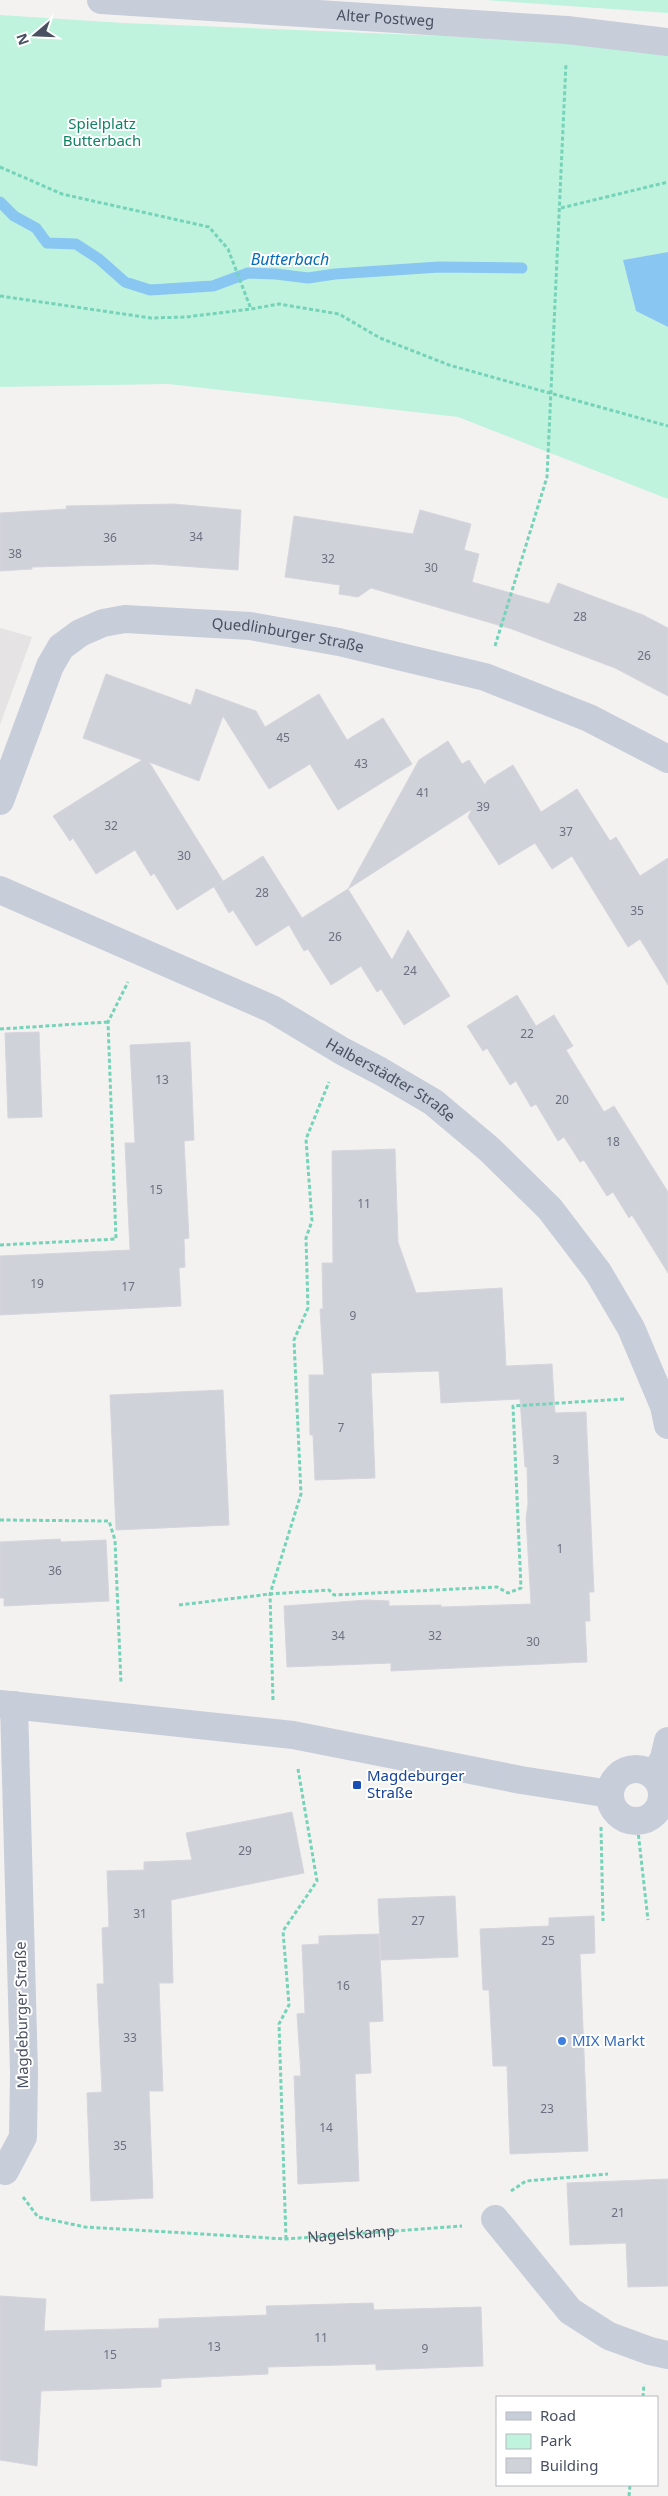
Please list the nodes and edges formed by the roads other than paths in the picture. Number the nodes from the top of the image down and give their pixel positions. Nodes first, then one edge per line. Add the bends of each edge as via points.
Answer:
1 (101, 0) edge
2 (668, 42) edge
3 (668, 759) edge
4 (0, 801) edge
5 (0, 890) edge
6 (666, 1412) edge
7 (7, 1704) edge
8 (668, 1741) edge
9 (654, 1776) junction
10 (605, 1794) junction
11 (665, 1805) edge
12 (5, 2171) road end
13 (495, 2219) road end
14 (668, 2355) edge

1 - 2 street, Alter Postweg via 567,30
3 - 4 street, Quedlinburger Straße via 589,718 485,677 339,642 250,626 124,619 103,623 80,633 61,647 50,666
5 - 6 street, Halberstädter Straße via 272,1009 434,1102 490,1149 550,1209 598,1272 632,1328
7 - 10 street, Magdeburger Straße via 283,1734
7 - 12 street, Magdeburger Straße via 24,2072 23,2136
8 - 9 street via 664,1758
9 - 10 street via 639,1769 621,1774
9 - 11 street via 661,1787
10 - 11 street via 626,1820 637,1822 652,1817
13 - 14 street via 570,2311 609,2336

